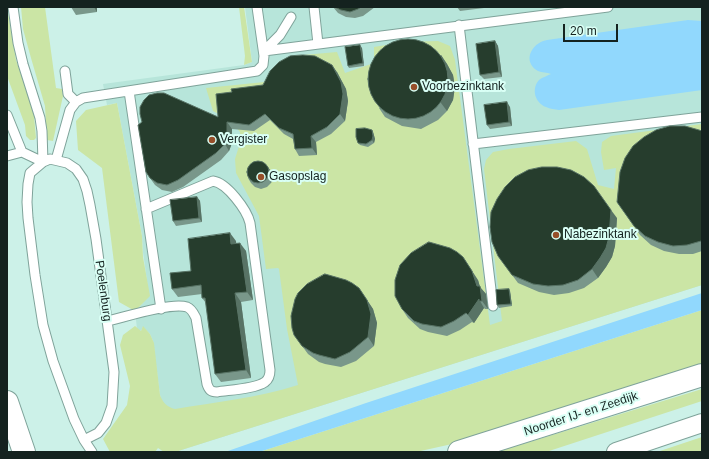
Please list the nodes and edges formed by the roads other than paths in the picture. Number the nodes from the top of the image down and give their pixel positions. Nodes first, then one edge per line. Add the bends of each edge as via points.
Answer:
1 (13, 7) edge
2 (257, 7) edge
3 (314, 7) edge
4 (608, 7) edge
5 (292, 17) dead end
6 (459, 26) junction
7 (318, 44) junction
8 (264, 51) junction
9 (65, 71) dead end
10 (129, 91) junction
11 (76, 102) junction
12 (7, 115) edge
13 (702, 117) edge
14 (473, 144) junction
15 (22, 152) junction
16 (7, 156) edge
17 (56, 160) junction
18 (43, 162) junction
19 (146, 209) junction
20 (493, 306) dead end
21 (161, 309) junction
22 (108, 321) junction
23 (702, 375) edge
24 (7, 402) edge
25 (702, 423) edge
26 (84, 440) junction
27 (24, 452) edge
28 (92, 452) edge
29 (460, 452) edge
30 (616, 452) edge

1 - 18 lane via 22,64 40,118
2 - 8 lane
3 - 7 lane
4 - 6 lane
5 - 8 lane via 280,35
6 - 7 lane
6 - 14 lane
7 - 8 lane
8 - 10 lane via 261,69 253,73
9 - 11 lane via 68,94
10 - 11 lane via 84,98
10 - 19 lane
11 - 17 lane via 70,110
12 - 15 lane
13 - 14 lane
14 - 20 lane
15 - 16 lane
15 - 18 lane
17 - 18 lane
17 - 22 lane, Poelenburg via 76,169 87,191
18 - 26 lane via 30,173 27,202 35,275 43,325 53,361
19 - 21 lane
19 - 21 lane via 214,181 220,183 242,205 250,223 270,376 257,386 212,392 207,384 196,318 192,310 178,306
21 - 22 lane
22 - 26 lane, Poelenburg via 114,372 112,406 106,423 98,433
23 - 29 street, Noorder IJ- en Zeedijk
24 - 27 street
25 - 30 street
26 - 28 lane

